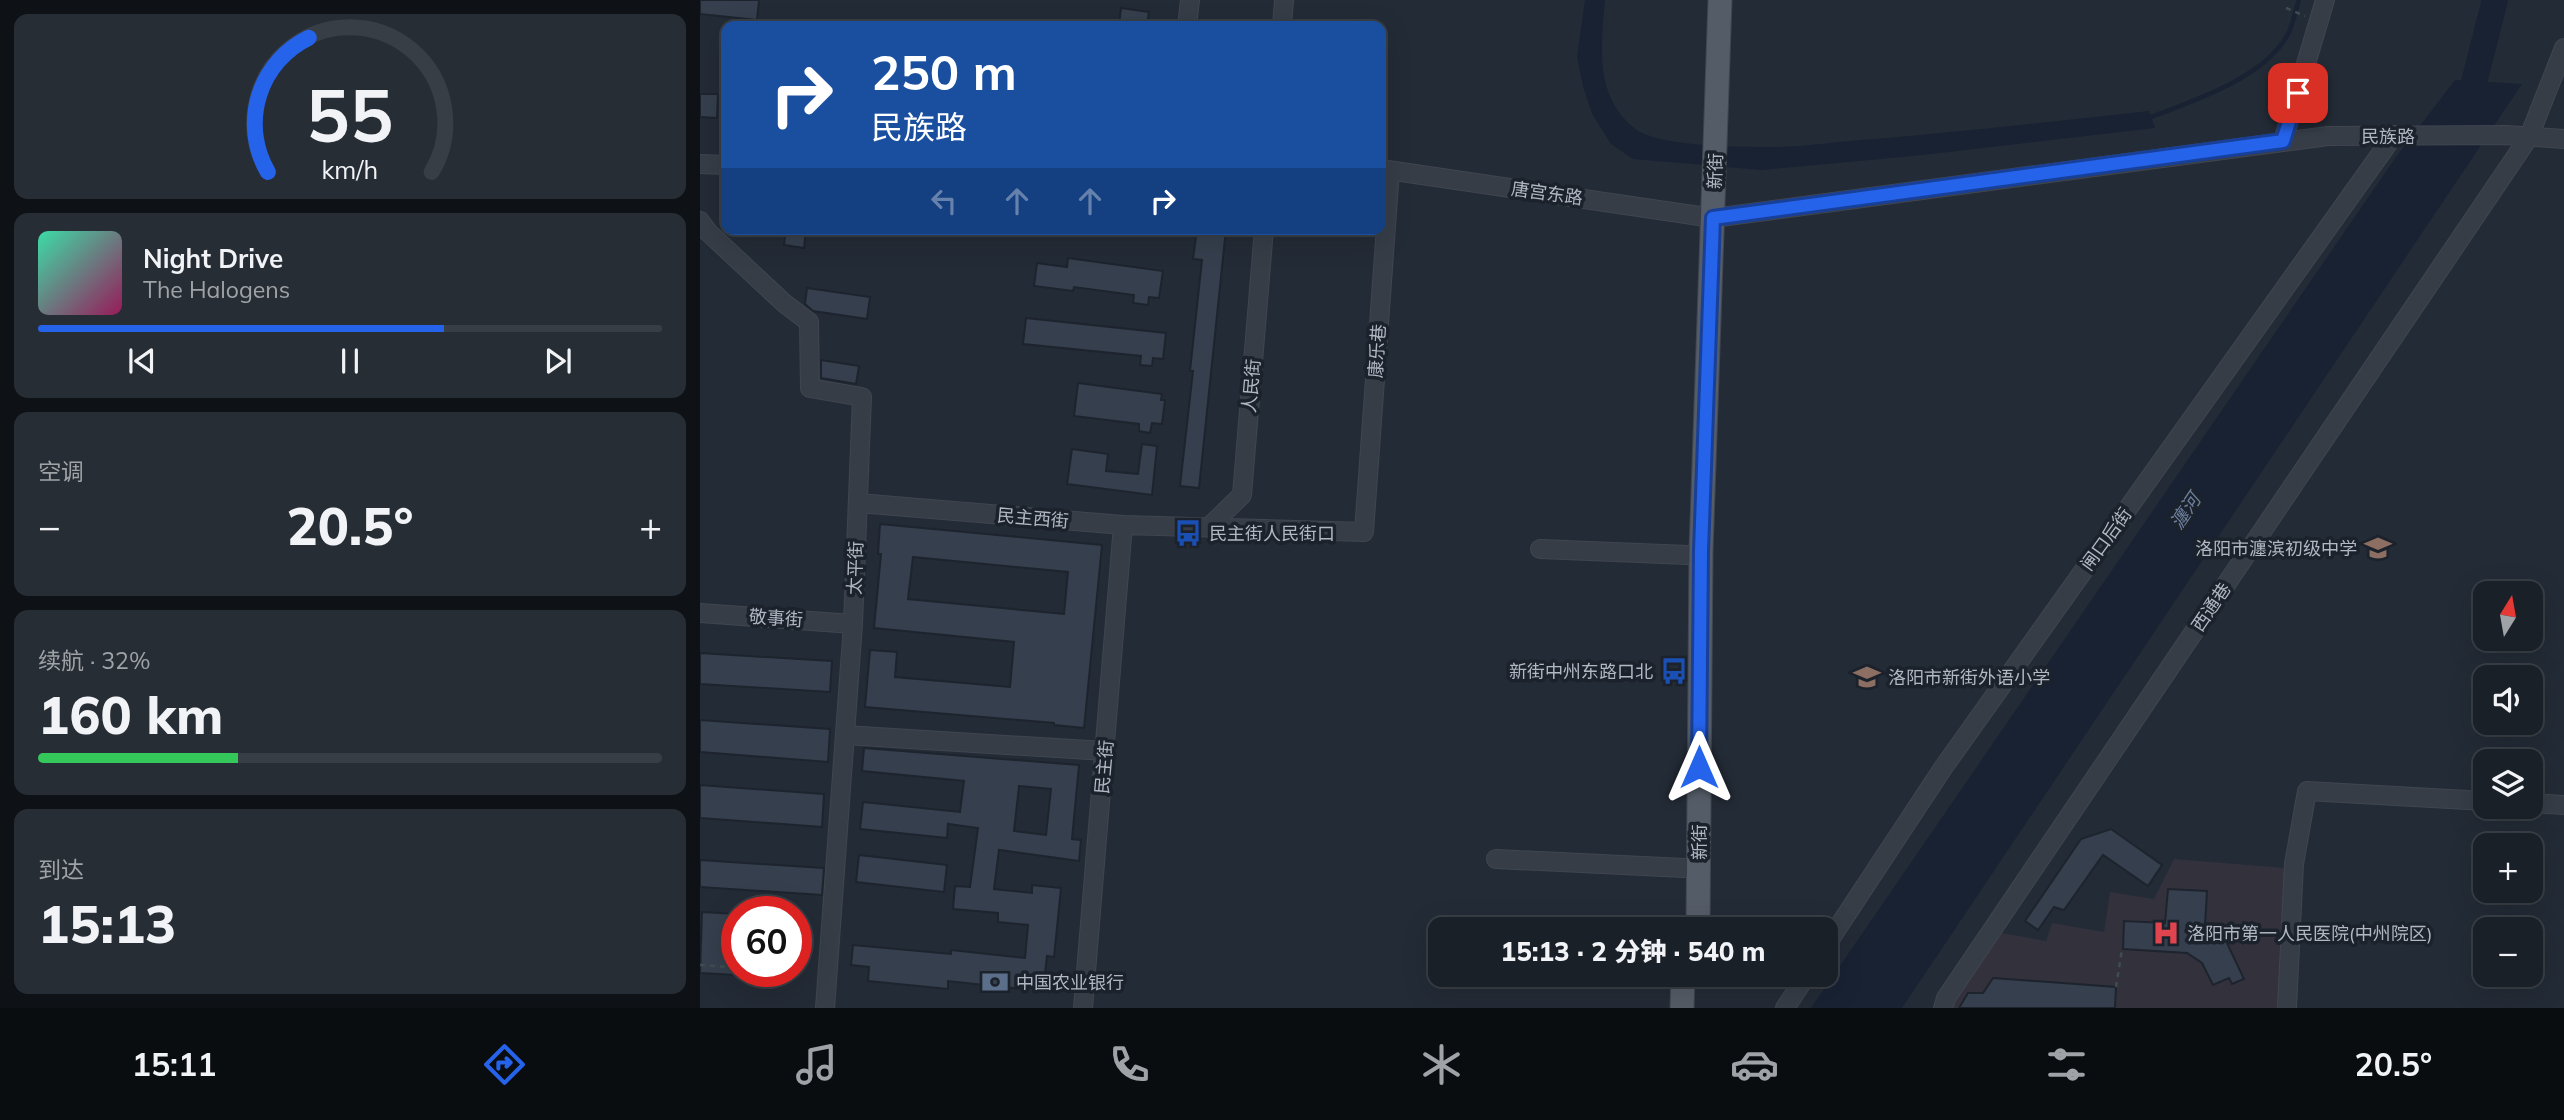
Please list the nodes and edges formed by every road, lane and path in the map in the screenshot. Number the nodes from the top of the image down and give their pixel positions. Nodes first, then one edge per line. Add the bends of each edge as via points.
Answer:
1 (1190, 0) edge
2 (1284, 0) edge
3 (1706, 0) edge
4 (1720, 0) edge
5 (2325, 0) edge
6 (1188, 21) edge
7 (1282, 21) edge
8 (2564, 48) edge
9 (1709, 125) junction
10 (2394, 135) junction
11 (2529, 137) junction
12 (2564, 139) edge
13 (2283, 141) junction
14 (700, 164) edge
15 (721, 165) edge
16 (1386, 170) edge
17 (1706, 217) junction
18 (700, 220) edge
19 (1264, 235) edge
20 (1381, 235) edge
21 (858, 503) junction
22 (1123, 525) junction
23 (1208, 528) junction
24 (1364, 532) joint
25 (1540, 549) dead end
26 (1688, 555) junction
27 (700, 613) edge
28 (853, 624) junction
29 (845, 735) junction
30 (1105, 751) junction
31 (2473, 799) edge
32 (2543, 804) edge
33 (2564, 805) edge
34 (1496, 859) dead end
35 (1684, 868) junction
36 (1683, 917) edge
37 (1698, 917) edge
38 (1838, 927) edge
39 (2123, 949) dead end
40 (700, 965) edge
41 (721, 966) edge
42 (1683, 987) edge
43 (1698, 987) edge
44 (1799, 987) edge
45 (2116, 987) dead end
46 (825, 1008) edge
47 (1083, 1008) edge
48 (1682, 1008) edge
49 (1698, 1008) edge
50 (1785, 1008) edge
51 (1942, 1008) edge
52 (2287, 1008) edge

1 - 6 street
2 - 7 street
3 - 9 main road, 新街
4 - 9 main road, 新街
5 - 13 street
8 - 11 street, 西通巷
9 - 17 main road, 新街
10 - 11 street, 民族路
10 - 13 street, 民族路
10 - 38 street, 闸口后街 via 1943,768
11 - 12 street, 民族路
11 - 51 street, 西通巷
13 - 17 street, 民族路
14 - 15 street
16 - 17 street, 唐宫东路
17 - 26 main road, 新街
17 - 37 main road, 新街
18 - 21 street, 太平街 via 809,322 810,388 862,397
19 - 23 street, 人民街 via 1242,495
20 - 24 street, 康乐巷
21 - 22 street, 民主西街
21 - 28 street, 太平街
22 - 23 street, 民主西街
22 - 30 street, 民主街
23 - 24 street, 民主西街
25 - 26 street
26 - 35 main road, 新街
27 - 28 street, 敬事街
28 - 29 street, 太平街
29 - 30 street
29 - 46 street, 太平街
30 - 47 street, 民主街
31 - 52 street via 2307,791 2294,864
32 - 33 street
34 - 35 street
35 - 36 main road, 新街
39 - 45 path
40 - 41 path
42 - 48 main road
43 - 49 main road
44 - 50 street

